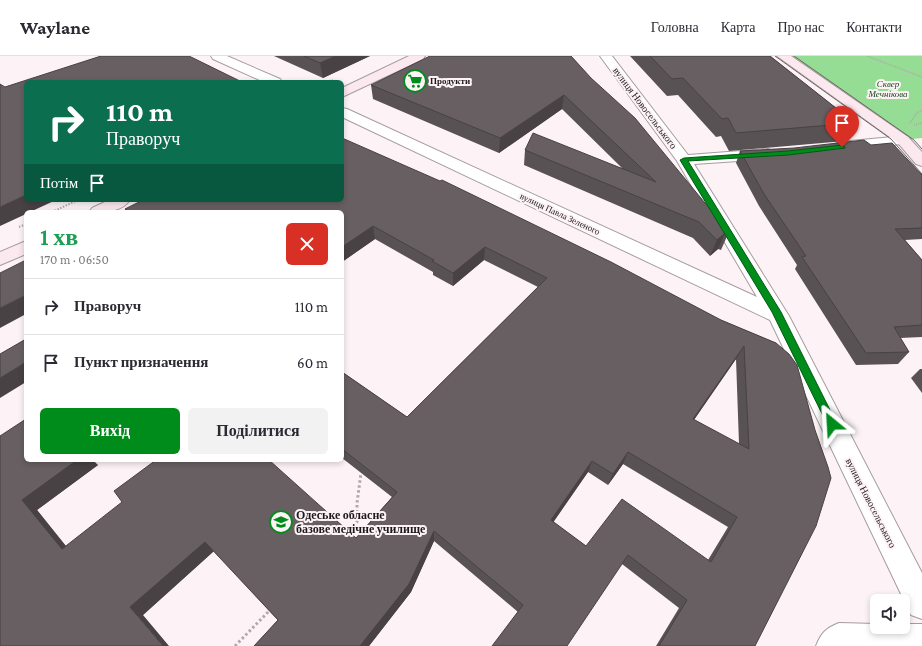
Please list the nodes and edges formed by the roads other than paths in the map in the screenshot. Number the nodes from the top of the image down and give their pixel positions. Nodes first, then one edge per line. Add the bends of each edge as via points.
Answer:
1 (217, 56) edge
2 (419, 56) edge
3 (606, 56) edge
4 (783, 56) edge
5 (271, 80) edge
6 (344, 92) edge
7 (344, 113) edge
8 (905, 133) junction
9 (922, 138) edge
10 (822, 149) edge
11 (780, 153) edge
12 (684, 160) junction
13 (922, 162) edge
14 (118, 202) edge
15 (102, 210) edge
16 (24, 248) edge
17 (0, 259) edge
18 (779, 316) junction
19 (922, 604) edge
20 (922, 640) edge
21 (832, 646) edge

1 - 5 street
2 - 6 main road
3 - 12 street, вулиця Новосельського
4 - 8 main road
7 - 18 street, вулиця Павла Зеленого
8 - 9 main road
8 - 10 street
8 - 13 main road
11 - 12 street
12 - 18 street, вулиця Новосельського
14 - 15 main road
16 - 17 main road
18 - 19 street, вулиця Новосельського
20 - 21 street via 839,639

